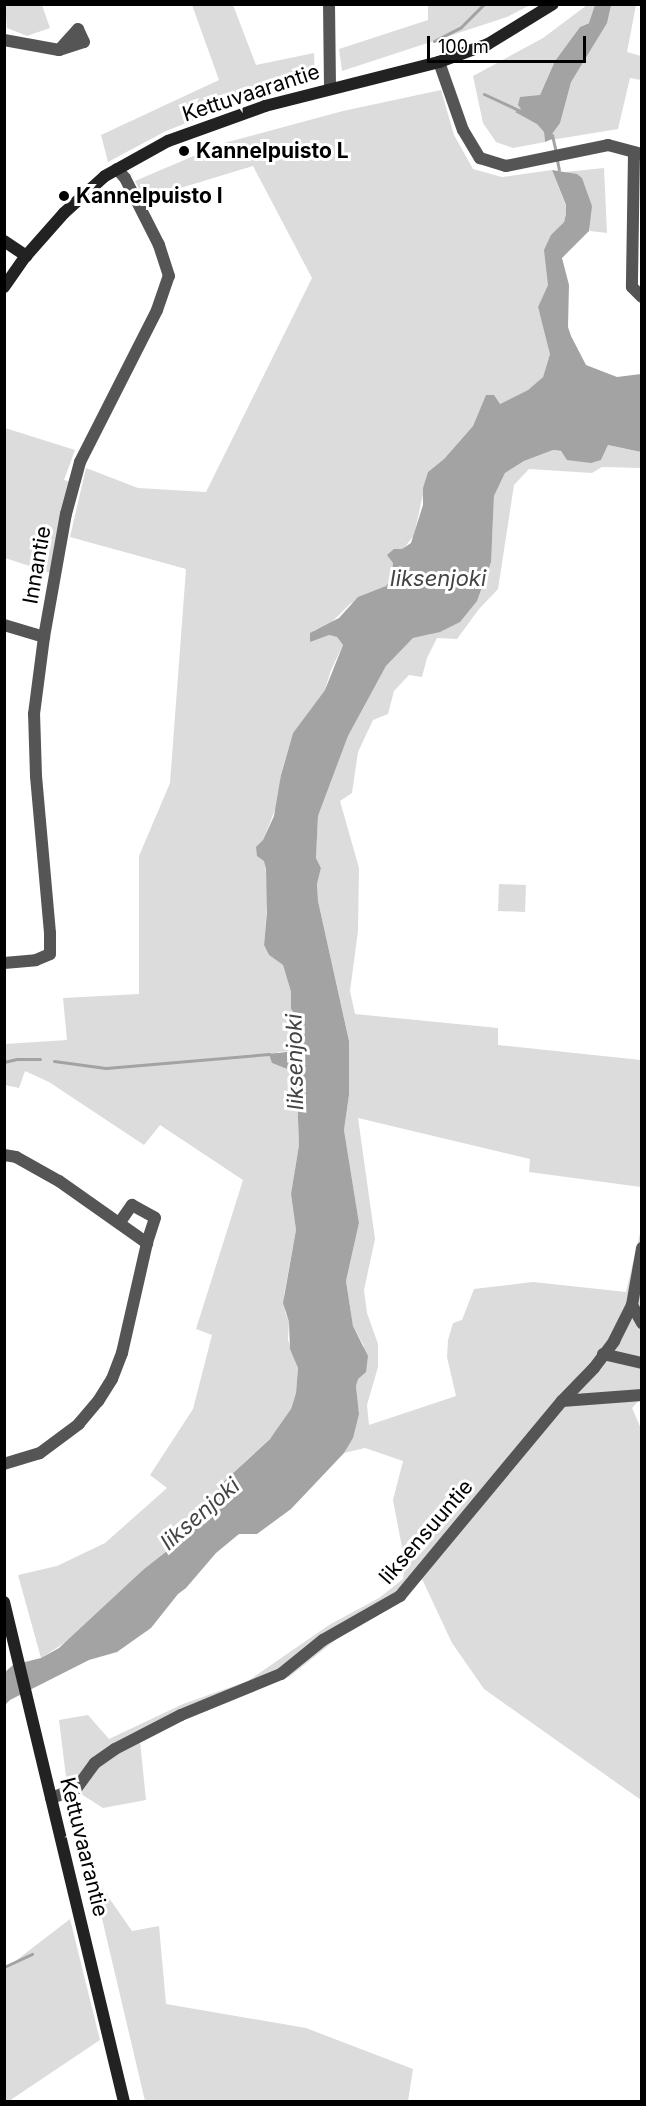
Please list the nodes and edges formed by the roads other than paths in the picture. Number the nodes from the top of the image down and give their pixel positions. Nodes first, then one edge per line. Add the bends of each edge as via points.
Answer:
1 (328, 4) edge
2 (553, 4) edge
3 (4, 40) edge
4 (59, 50) dead end
5 (439, 62) junction
6 (330, 88) junction
7 (638, 154) edge
8 (117, 169) junction
9 (4, 240) edge
10 (26, 256) junction
11 (4, 287) edge
12 (642, 297) edge
13 (4, 625) edge
14 (44, 637) junction
15 (4, 963) edge
16 (4, 1155) edge
17 (120, 1222) junction
18 (147, 1243) junction
19 (642, 1248) edge
20 (632, 1305) junction
21 (642, 1323) edge
22 (603, 1354) junction
23 (642, 1363) edge
24 (642, 1395) edge
25 (562, 1401) junction
26 (4, 1464) edge
27 (4, 1602) edge
28 (51, 1798) junction
29 (124, 2102) edge

1 - 6 street
2 - 5 street, Kettuvaarantie via 488,44
3 - 4 street
5 - 6 street, Kettuvaarantie
5 - 7 street via 463,130 480,158 506,166 608,145
6 - 8 street, Kettuvaarantie via 208,125 168,141
7 - 12 street via 632,287
8 - 10 street, Kettuvaarantie via 64,213
8 - 14 street, Innantie via 159,245 169,276 157,310 80,462 66,514
9 - 10 street
10 - 11 street, Kettuvaarantie
13 - 14 street
14 - 15 street, Innantie via 34,714 50,954 36,960
16 - 17 street via 16,1157 59,1181
17 - 18 street
17 - 18 street via 132,1205 155,1218
18 - 26 street via 122,1353 98,1401 79,1424 40,1453
19 - 20 street, Iiksensuuntie
20 - 21 street
20 - 22 street, Iiksensuuntie via 624,1325
22 - 23 street
22 - 25 street, Iiksensuuntie
24 - 25 street
25 - 28 street, Iiksensuuntie via 400,1596 323,1640 281,1674 181,1715 115,1749 96,1763 76,1789
27 - 28 street, Kettuvaarantie
28 - 29 street, Kettuvaarantie

